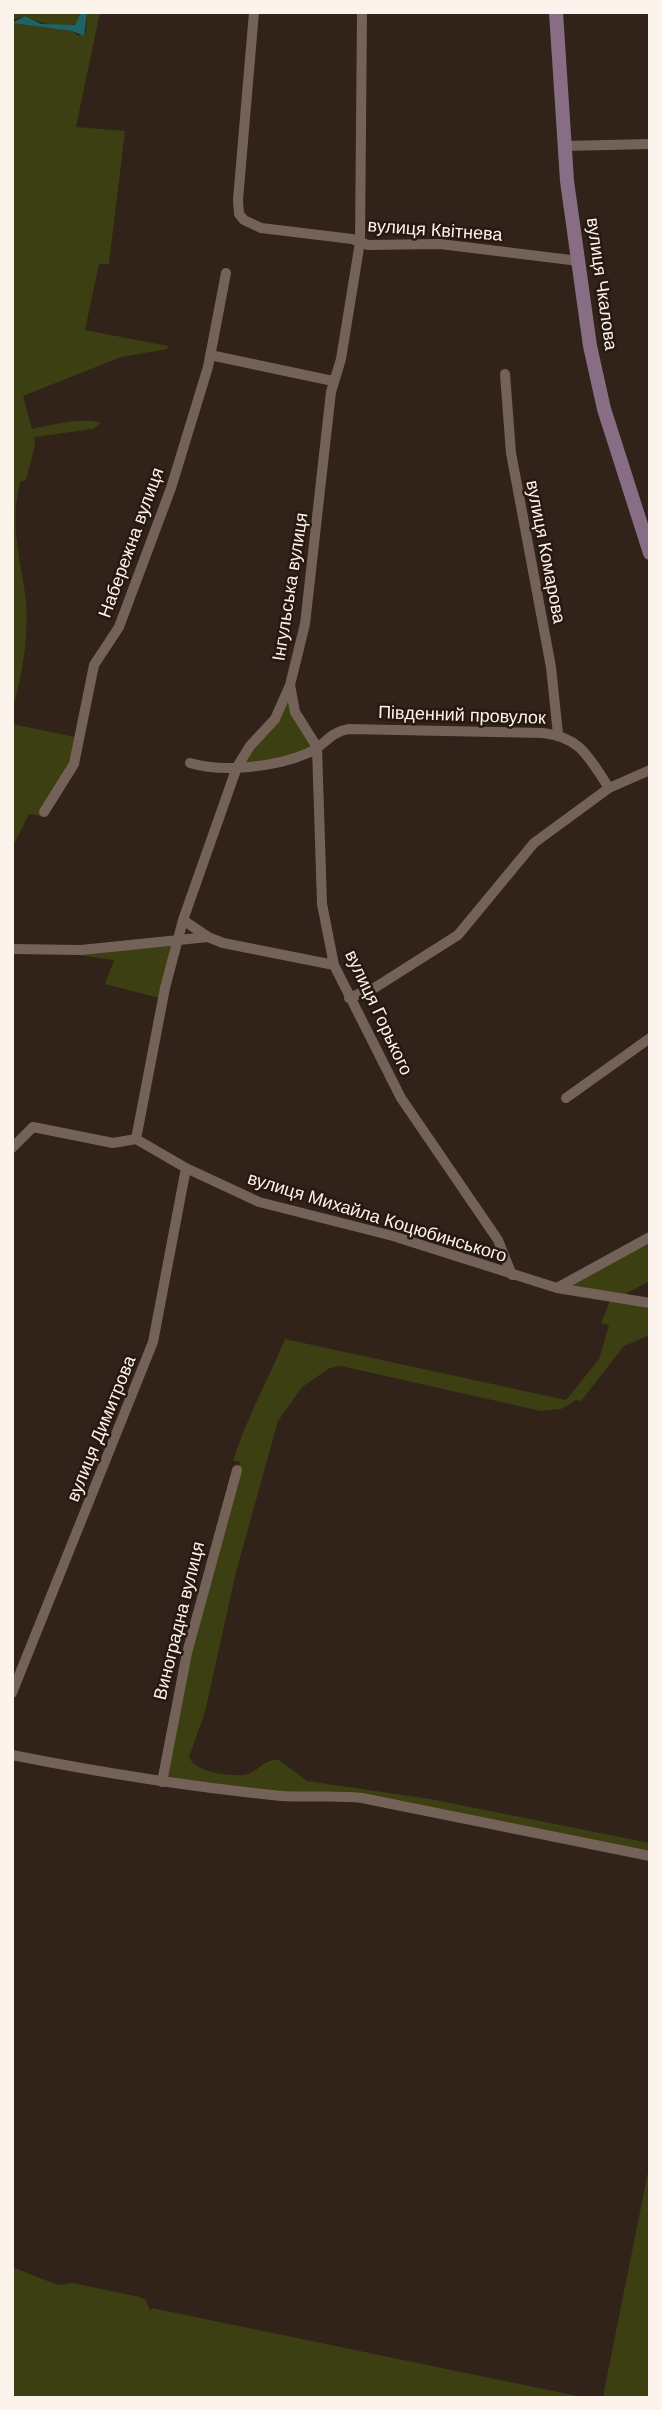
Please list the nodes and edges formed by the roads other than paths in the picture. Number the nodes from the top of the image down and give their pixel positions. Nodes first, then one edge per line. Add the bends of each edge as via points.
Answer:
1 (254, 12) edge
2 (362, 12) edge
3 (556, 12) edge
4 (650, 144) edge
5 (565, 146) junction
6 (360, 242) junction
7 (579, 261) junction
8 (226, 273) dead end
9 (210, 355) junction
10 (505, 374) dead end
11 (333, 381) junction
12 (650, 553) edge
13 (290, 685) junction
14 (303, 727) junction
15 (331, 733) junction
16 (558, 734) junction
17 (317, 747) junction
18 (190, 763) dead end
19 (237, 767) junction
20 (650, 770) edge
21 (609, 788) junction
22 (44, 812) dead end
23 (183, 920) junction
24 (208, 937) junction
25 (177, 942) junction
26 (12, 949) edge
27 (334, 965) junction
28 (349, 998) junction
29 (650, 1038) edge
30 (566, 1098) dead end
31 (136, 1139) junction
32 (12, 1148) edge
33 (186, 1168) junction
34 (650, 1237) edge
35 (500, 1246) junction
36 (486, 1266) junction
37 (512, 1275) junction
38 (557, 1288) junction
39 (650, 1303) edge
40 (237, 1470) dead end
41 (12, 1693) edge
42 (12, 1755) edge
43 (162, 1782) junction
44 (650, 1856) edge

1 - 6 street, вулиця Квітнева via 239,214 249,224 281,232
2 - 6 street, Інгульська вулиця
3 - 5 street, вулиця Чкалова
4 - 5 street
5 - 7 street, вулиця Чкалова
6 - 7 street, вулиця Квітнева via 482,248
6 - 11 street, Інгульська вулиця via 341,359
7 - 12 street, вулиця Чкалова via 597,387
8 - 9 street, Набережна вулиця
9 - 11 street
9 - 22 street, Набережна вулиця via 171,488 119,627 94,665 74,764
10 - 16 street, вулиця Комарова via 511,453 551,667
11 - 13 street, Інгульська вулиця via 304,624
13 - 14 street
13 - 19 street, Інгульська вулиця via 275,719
14 - 15 street, Південний провулок via 316,735
14 - 17 street
15 - 16 street, Південний провулок via 417,729
15 - 17 street
16 - 21 street, Південний провулок via 577,744
17 - 19 street via 281,761
17 - 27 street, вулиця Горького via 322,904
18 - 19 street via 224,770
19 - 23 street, Інгульська вулиця
20 - 21 street
21 - 28 street via 534,843 458,935 376,988
23 - 24 street
23 - 25 street, Інгульська вулиця
24 - 25 street
24 - 27 street
25 - 26 street via 81,950
25 - 31 street, Інгульська вулиця
27 - 28 street, вулиця Горького
28 - 35 street, вулиця Горького via 420,1130
29 - 30 street
31 - 32 street via 113,1143 33,1127
31 - 33 street, вулиця Михайла Коцюбинського
33 - 36 street, вулиця Михайла Коцюбинського via 259,1202 393,1236
33 - 41 street, вулиця Димитрова via 153,1342
34 - 38 street
35 - 36 street
35 - 37 street, вулиця Горького
36 - 37 street, вулиця Михайла Коцюбинського
37 - 38 street, вулиця Михайла Коцюбинського
38 - 39 street, вулиця Михайла Коцюбинського
40 - 43 street, Виноградна вулиця via 190,1640
42 - 43 street
43 - 44 street via 276,1796 337,1794

